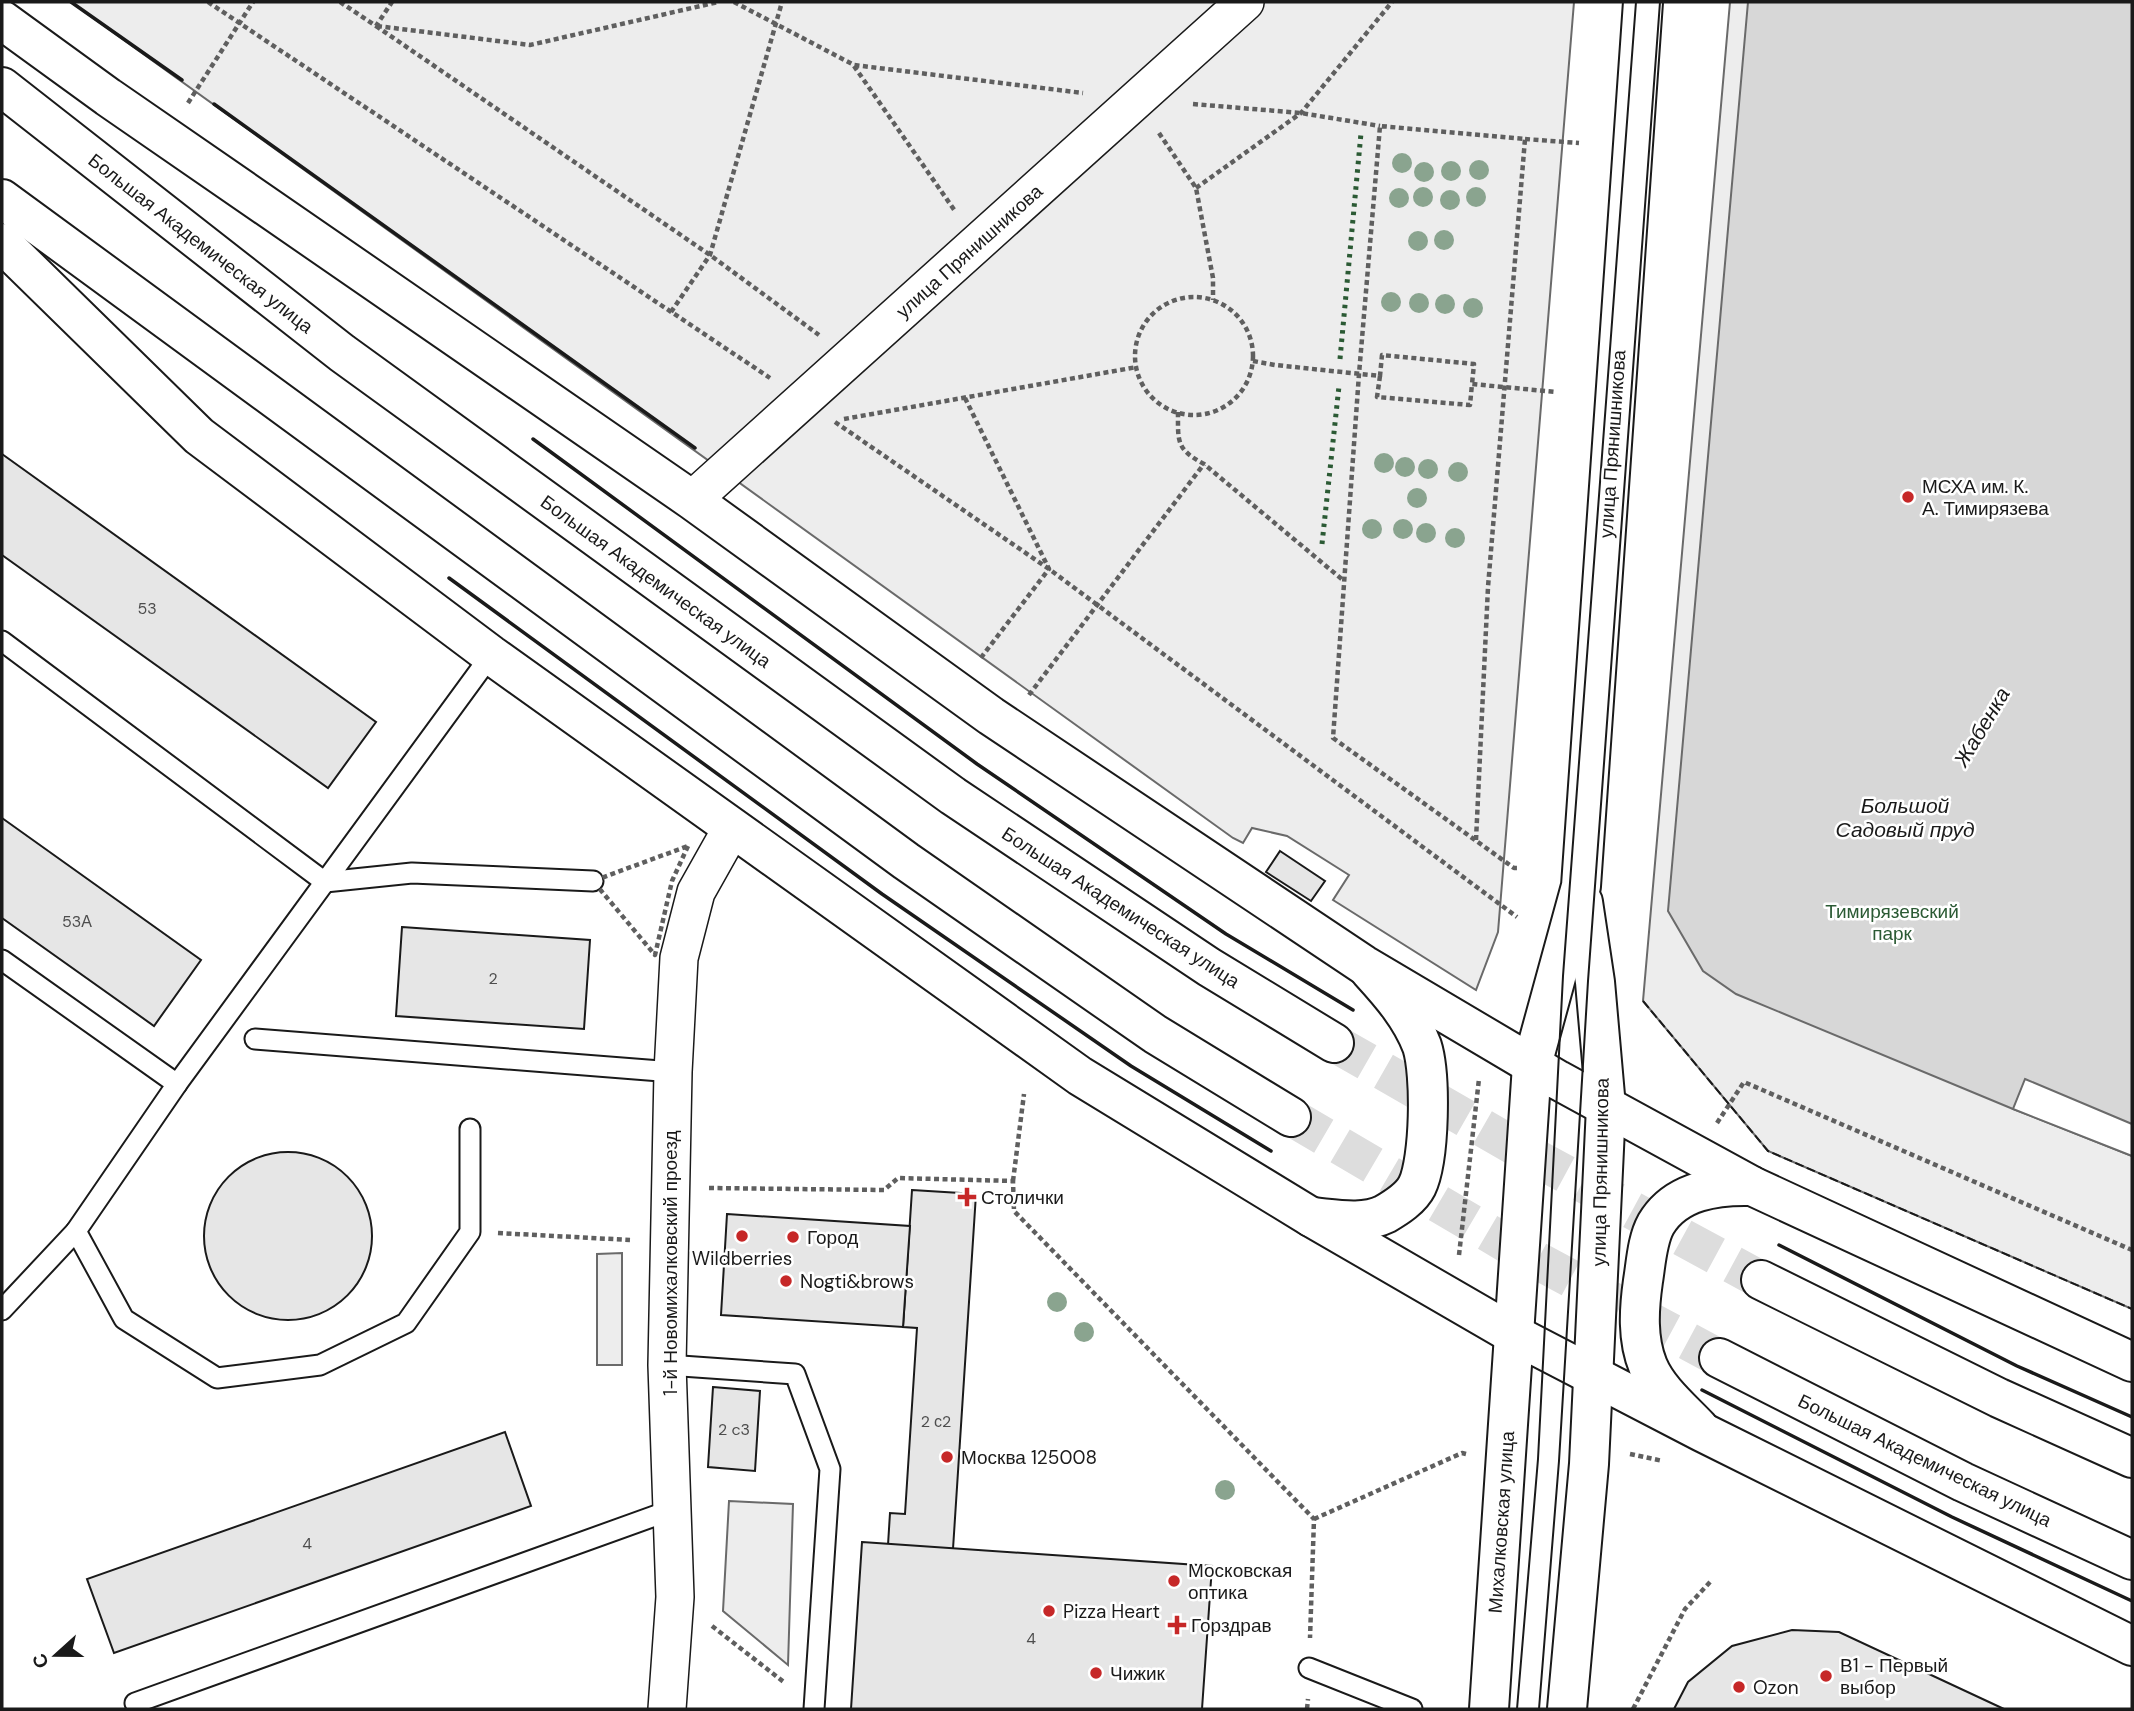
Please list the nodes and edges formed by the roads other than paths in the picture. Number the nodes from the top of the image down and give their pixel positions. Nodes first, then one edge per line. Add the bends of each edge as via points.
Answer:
1 (1245, 2) edge
2 (1643, 2) edge
3 (2, 20) edge
4 (2, 87) edge
5 (2, 199) edge
6 (2, 243) edge
7 (692, 500) junction
8 (2, 641) edge
9 (491, 655) junction
10 (732, 828) junction
11 (593, 881) road end
12 (325, 882) junction
13 (1581, 886) junction
14 (2, 960) edge
15 (1364, 965) junction
16 (255, 1039) dead end
17 (1334, 1043) tunnel mouth
18 (1532, 1065) junction
19 (673, 1072) junction
20 (177, 1084) junction
21 (1606, 1107) junction
22 (1291, 1117) tunnel mouth
23 (470, 1129) dead end
24 (1752, 1186) junction
25 (1311, 1217) junction
26 (76, 1231) junction
27 (1761, 1280) tunnel mouth
28 (2, 1310) edge
29 (1513, 1334) junction
30 (1719, 1358) tunnel mouth
31 (2132, 1362) edge
32 (667, 1365) junction
33 (1593, 1376) junction
34 (1702, 1432) junction
35 (2132, 1458) edge
36 (674, 1509) junction
37 (2132, 1559) edge
38 (2132, 1646) edge
39 (1308, 1668) road end
40 (135, 1703) dead end
41 (814, 1708) edge
42 (667, 1709) edge
43 (1412, 1709) edge
44 (1489, 1709) edge
45 (1567, 1709) edge

1 - 7 street, улица Прянишникова
2 - 13 main road, улица Прянишникова
3 - 7 main road
4 - 17 main road, Большая Академическая улица via 342,353 953,796 1209,967
5 - 22 main road via 906,861 1155,1034
6 - 9 main road via 199,436
7 - 15 main road via 991,716
8 - 12 lane
9 - 10 main road
9 - 12 lane
10 - 19 street, 1-й Новомихалковский проезд via 696,892 679,958
10 - 25 main road via 1080,1076
11 - 12 lane via 412,873
12 - 20 lane
13 - 18 main road, улица Прянишникова
13 - 21 main road, улица Прянишникова
14 - 20 lane
15 - 18 main road
15 - 25 main road via 1407,1015 1422,1047 1428,1105 1425,1153 1417,1186 1404,1202 1383,1215 1352,1221
16 - 19 lane
18 - 21 main road
18 - 29 main road, улица Прянишникова
19 - 32 street, 1-й Новомихалковский проезд
20 - 26 lane
21 - 24 main road
21 - 33 main road, улица Прянишникова
23 - 26 lane via 470,1232 406,1323 320,1365 217,1378 124,1319
24 - 31 main road
24 - 34 main road via 1707,1188 1687,1197 1656,1224 1648,1249 1639,1309 1648,1365 1658,1384
25 - 29 main road
26 - 28 lane
27 - 35 main road
29 - 33 main road
29 - 44 main road, Михалковская улица
30 - 37 main road, Большая Академическая улица via 1963,1482
32 - 36 street, 1-й Новомихалковский проезд
32 - 41 lane via 795,1374 830,1469
33 - 34 main road
33 - 45 main road
34 - 38 main road
36 - 40 lane
36 - 42 street, 1-й Новомихалковский проезд via 675,1597
39 - 43 lane

